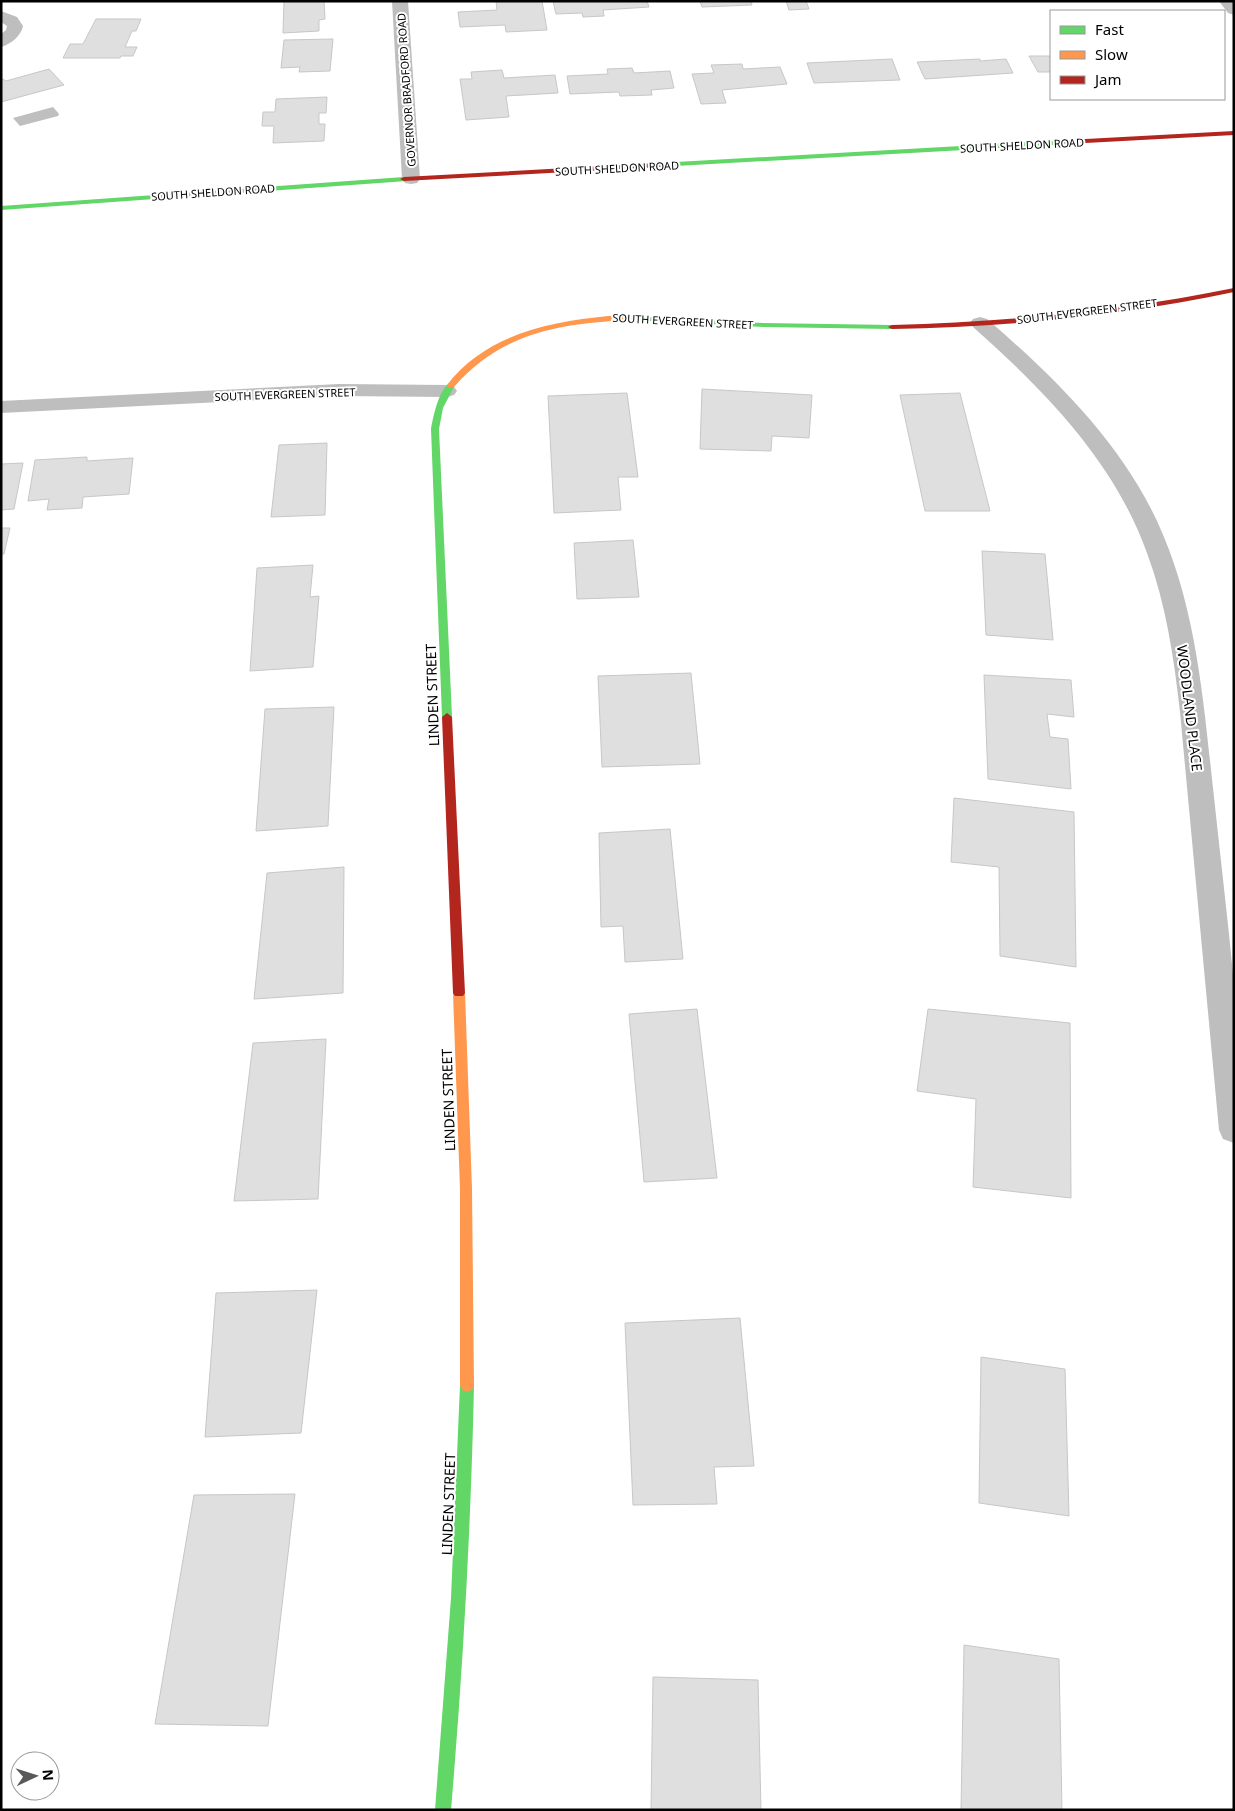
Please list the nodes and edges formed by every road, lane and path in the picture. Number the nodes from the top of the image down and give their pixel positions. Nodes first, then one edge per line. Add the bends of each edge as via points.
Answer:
1 (400, 1) edge
2 (1227, 1) edge
3 (1234, 10) edge
4 (1, 16) edge
5 (1, 42) edge
6 (1234, 133) edge
7 (411, 179) junction
8 (1, 208) edge
9 (1234, 290) edge
10 (980, 323) junction
11 (447, 391) junction
12 (1, 407) edge
13 (1234, 1130) edge
14 (443, 1810) edge

1 - 7 street, GOVERNOR BRADFORD ROAD
2 - 3 street
4 - 5 street via 11,20 15,26 14,32
6 - 7 street, SOUTH SHELDON ROAD
7 - 8 street, SOUTH SHELDON ROAD
9 - 10 street, SOUTH EVERGREEN STREET via 1145,306
10 - 11 street, SOUTH EVERGREEN STREET via 840,327 629,317 592,319 540,329 505,343 470,365
10 - 13 street, WOODLAND PLACE via 1016,354 1075,415 1124,485 1146,522 1159,553 1173,600 1189,682
11 - 12 street, SOUTH EVERGREEN STREET via 339,390
11 - 14 street, LINDEN STREET via 439,408 435,429 464,1106 468,1319 464,1509

